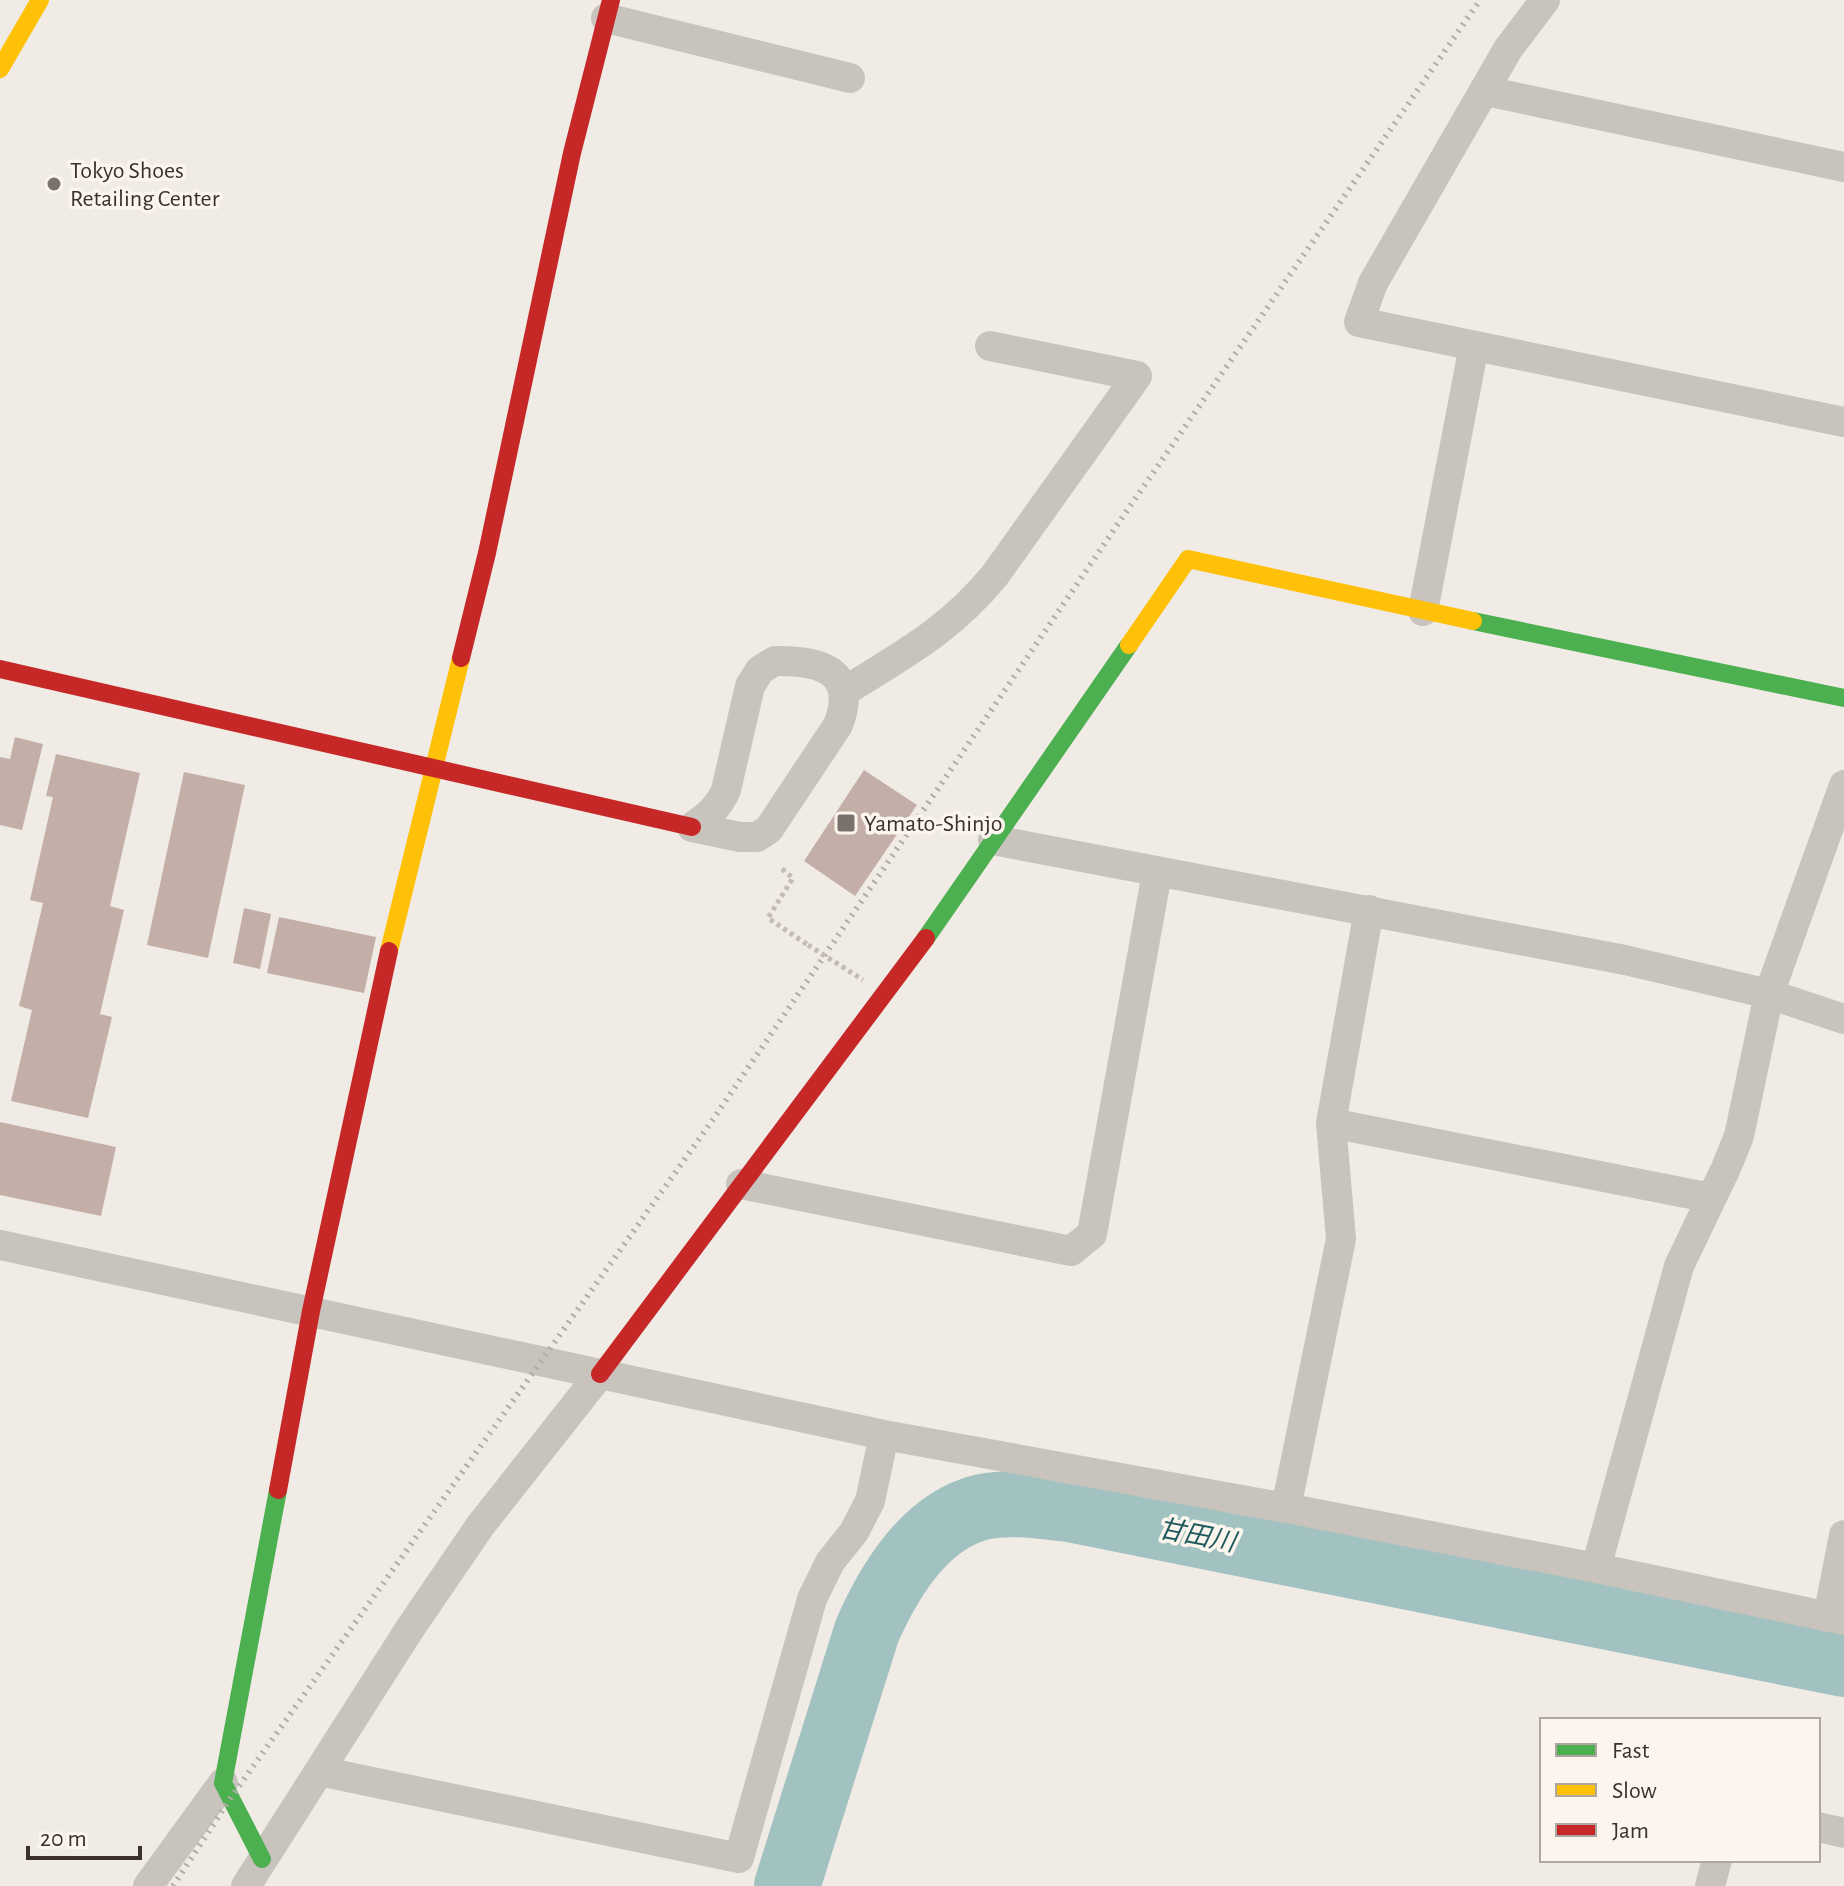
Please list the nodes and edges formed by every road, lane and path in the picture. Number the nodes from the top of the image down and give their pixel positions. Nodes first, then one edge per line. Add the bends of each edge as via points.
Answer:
1 (40, 0) edge
2 (1545, 0) edge
3 (608, 9) edge
4 (0, 69) edge
5 (850, 78) dead end
6 (1486, 91) junction
7 (1844, 167) edge
8 (990, 346) dead end
9 (1474, 346) junction
10 (1844, 422) edge
11 (1423, 611) junction
12 (0, 669) edge
13 (845, 691) junction
14 (1844, 698) edge
15 (433, 770) junction
16 (1844, 785) edge
17 (692, 827) junction
18 (993, 840) junction
19 (782, 869) dead end
20 (1157, 873) junction
21 (1369, 910) junction
22 (863, 980) dead end
23 (1769, 994) junction
24 (1844, 1019) edge
25 (1331, 1123) junction
26 (741, 1184) junction
27 (1711, 1198) junction
28 (0, 1245) edge
29 (311, 1311) junction
30 (600, 1374) junction
31 (884, 1435) junction
32 (1286, 1508) junction
33 (1844, 1535) edge
34 (1596, 1568) junction
35 (1836, 1619) edge
36 (319, 1771) junction
37 (223, 1783) junction
38 (1820, 1827) edge
39 (1844, 1833) edge
40 (262, 1859) junction
41 (1716, 1862) edge
42 (148, 1886) edge
43 (246, 1886) edge
44 (1710, 1886) edge

1 - 4 main road
2 - 6 street via 1508,49
3 - 5 street
3 - 15 main road
6 - 7 street
6 - 9 street via 1373,283 1359,322
8 - 13 street via 1137,376 970,605 939,632
9 - 10 street
9 - 11 street
11 - 14 main road
11 - 18 main road via 1188,559
12 - 15 main road
13 - 17 street via 838,725 769,829 757,837 740,837
13 - 17 street via 823,666 775,661 760,670 750,686 726,790 711,814
15 - 17 main road
15 - 29 main road
16 - 23 street
18 - 20 street
18 - 26 main road via 948,909
19 - 22 path, bridge via 793,878 768,918
20 - 21 street
20 - 26 street via 1092,1234 1071,1251
21 - 23 street
21 - 25 street
23 - 24 street
23 - 27 street via 1739,1136
25 - 27 street
25 - 32 street via 1341,1239
26 - 30 main road
27 - 34 street via 1664,1312
28 - 29 street
29 - 30 street
29 - 37 main road
30 - 31 street
30 - 36 street via 480,1526
31 - 32 street
31 - 36 street via 870,1501 812,1599 739,1858
32 - 34 street
33 - 35 street
34 - 35 street
36 - 40 street
37 - 40 main road
37 - 42 street
38 - 39 street
40 - 43 street
41 - 44 street

